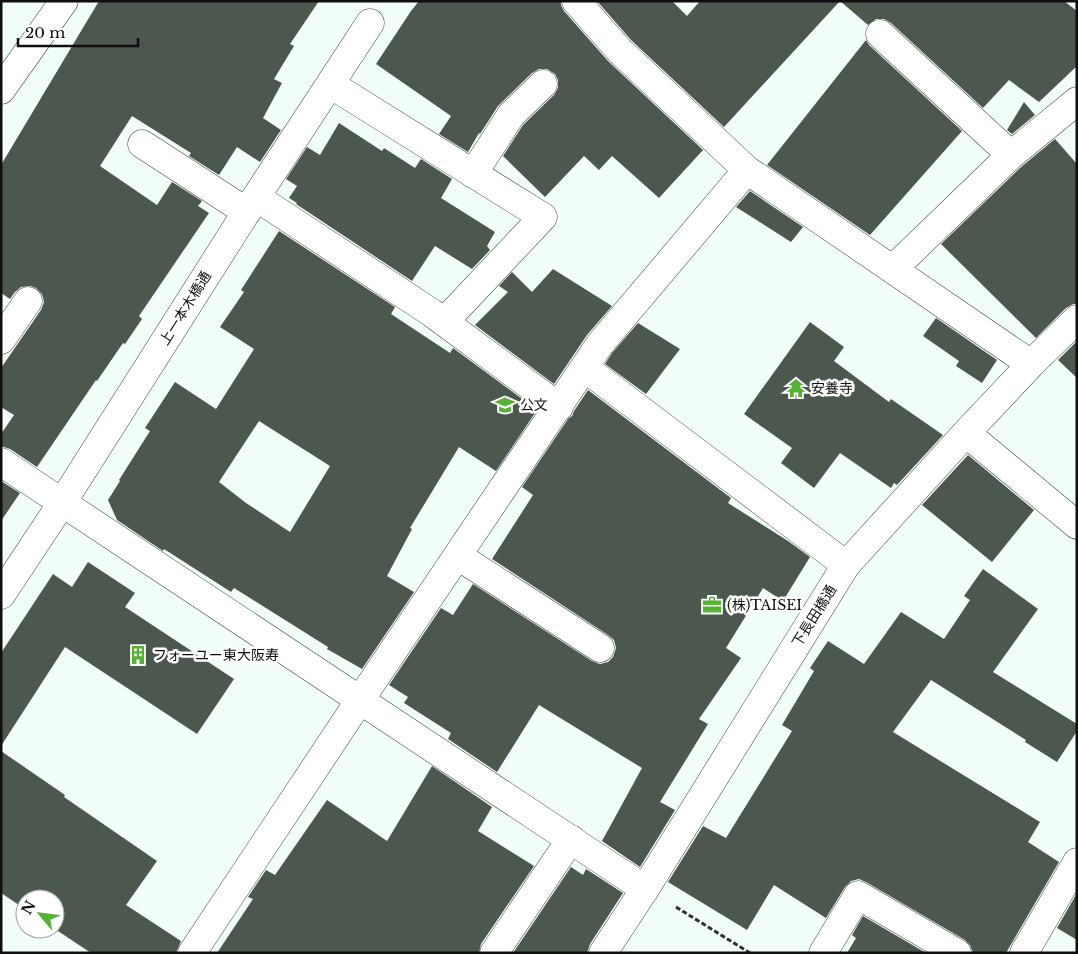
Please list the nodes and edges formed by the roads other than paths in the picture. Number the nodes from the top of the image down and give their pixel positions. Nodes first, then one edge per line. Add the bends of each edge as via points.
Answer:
1 (64, 1) edge
2 (576, 1) edge
3 (370, 23) dead end
4 (880, 34) dead end
5 (330, 84) junction
6 (543, 84) dead end
7 (1, 90) edge
8 (1077, 101) edge
9 (142, 144) dead end
10 (1011, 155) junction
11 (747, 170) junction
12 (474, 174) junction
13 (251, 205) junction
14 (893, 269) junction
15 (28, 301) dead end
16 (1077, 319) edge
17 (444, 322) junction
18 (1, 340) edge
19 (1031, 364) junction
20 (585, 368) junction
21 (559, 407) junction
22 (966, 433) junction
23 (1, 462) edge
24 (62, 502) junction
25 (1077, 525) edge
26 (458, 556) junction
27 (846, 564) junction
28 (1, 594) edge
29 (600, 648) dead end
30 (360, 700) junction
31 (571, 839) junction
32 (1077, 862) edge
33 (645, 889) junction
34 (192, 953) edge
35 (494, 953) edge
36 (603, 953) edge
37 (823, 953) edge
38 (957, 953) edge
39 (1024, 953) edge

1 - 7 street
2 - 11 street via 620,51
3 - 5 street, 上一本木橋通
4 - 10 street
5 - 12 street
5 - 13 street, 上一本木橋通
6 - 12 street via 511,115
8 - 10 street
9 - 13 street
10 - 14 street
11 - 14 street
11 - 20 street via 600,344
12 - 17 street via 543,217
13 - 17 street
13 - 24 street, 上一本木橋通
14 - 19 street
15 - 18 street
16 - 19 street, 下長田橋通
17 - 21 street
19 - 22 street, 下長田橋通
20 - 21 street
20 - 27 street
21 - 26 street
22 - 25 street
22 - 27 street, 下長田橋通
23 - 24 street
24 - 28 street, 上一本木橋通
24 - 30 street
26 - 29 street
26 - 30 street
27 - 33 street, 下長田橋通
30 - 31 street
30 - 34 street
31 - 33 street
31 - 35 street
32 - 39 street
33 - 36 street, 下長田橋通
37 - 38 street via 858,895

